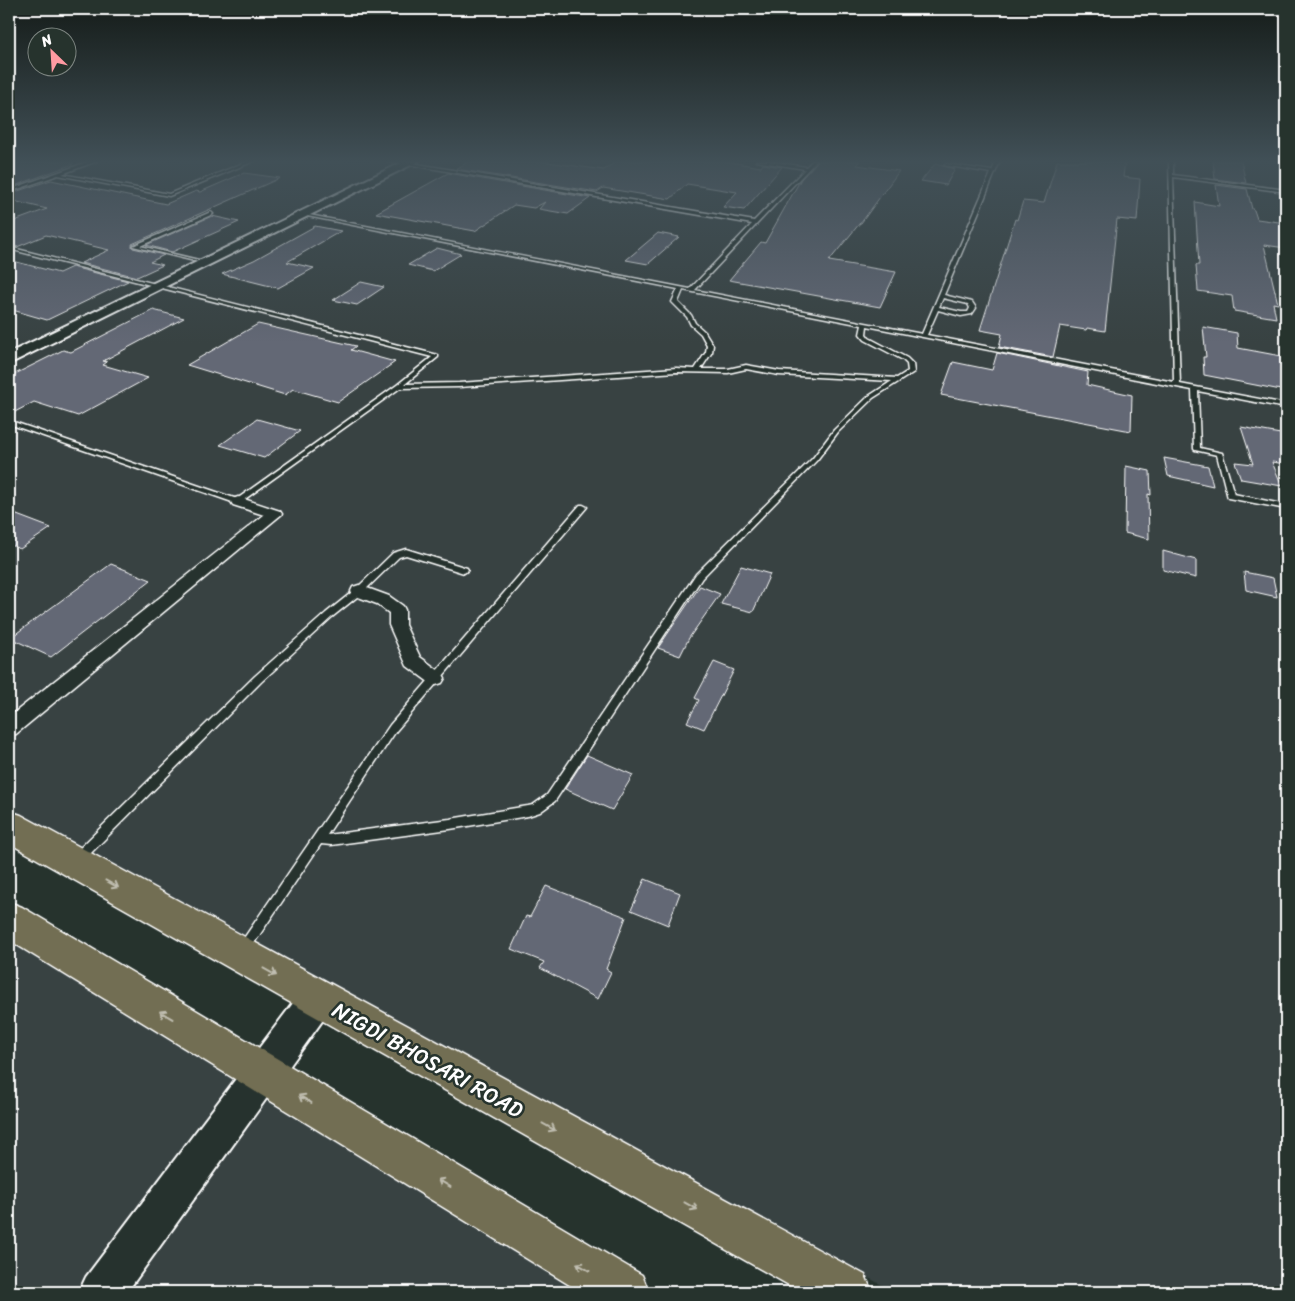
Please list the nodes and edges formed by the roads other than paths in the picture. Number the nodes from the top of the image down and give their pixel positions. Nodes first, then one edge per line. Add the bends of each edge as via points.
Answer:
1 (191, 222) edge
2 (290, 222) edge
3 (339, 222) edge
4 (749, 222) edge
5 (973, 222) edge
6 (1172, 222) edge
7 (756, 223) joint
8 (9, 248) edge
9 (205, 263) junction
10 (158, 286) junction
11 (681, 288) junction
12 (692, 290) junction
13 (941, 296) junction
14 (935, 308) junction
15 (865, 324) junction
16 (924, 336) junction
17 (9, 359) edge
18 (696, 371) junction
19 (898, 380) junction
20 (1177, 385) junction
21 (399, 386) junction
22 (1195, 388) junction
23 (1286, 406) edge
24 (9, 422) edge
25 (238, 502) junction
26 (584, 507) dead end
27 (1286, 507) edge
28 (464, 570) dead end
29 (359, 591) junction
30 (436, 678) junction
31 (9, 728) edge
32 (9, 826) edge
33 (319, 839) junction
34 (74, 862) junction
35 (9, 920) edge
36 (240, 955) junction
37 (318, 998) junction
38 (263, 1074) junction
39 (101, 1292) edge
40 (625, 1292) edge
41 (848, 1292) edge

1 - 9 lane via 135,246
2 - 9 street
3 - 11 lane
4 - 7 lane
5 - 13 lane
6 - 20 lane
7 - 12 lane
8 - 10 lane
9 - 10 street
10 - 17 street
10 - 21 lane via 436,356
11 - 12 lane
11 - 18 lane via 675,302 710,345
12 - 15 lane
13 - 14 lane
13 - 14 lane via 970,303 973,308 970,313 961,314
14 - 16 lane
15 - 16 lane
15 - 19 lane via 863,334 867,339 910,364 911,372
16 - 20 lane
18 - 19 lane via 752,367 779,373
18 - 21 lane
19 - 33 lane via 871,398 836,432 815,459 700,576 552,798 536,809 518,813 331,840
20 - 22 lane
21 - 25 lane
22 - 23 lane
22 - 27 lane via 1197,449 1220,454 1231,496
24 - 25 lane
25 - 31 street via 275,514
26 - 30 lane
28 - 29 lane via 406,552 396,554
29 - 30 street via 383,600 397,610 396,625 413,662
29 - 34 lane via 258,679
30 - 33 lane via 393,728
32 - 34 main road, NIGDI BHOSARI ROAD
33 - 36 lane
34 -> 36 main road, NIGDI BHOSARI ROAD
38 -> 35 main road
36 -> 37 main road, NIGDI BHOSARI ROAD
37 - 38 street
37 -> 41 main road, NIGDI BHOSARI ROAD
38 - 39 street
40 -> 38 main road

